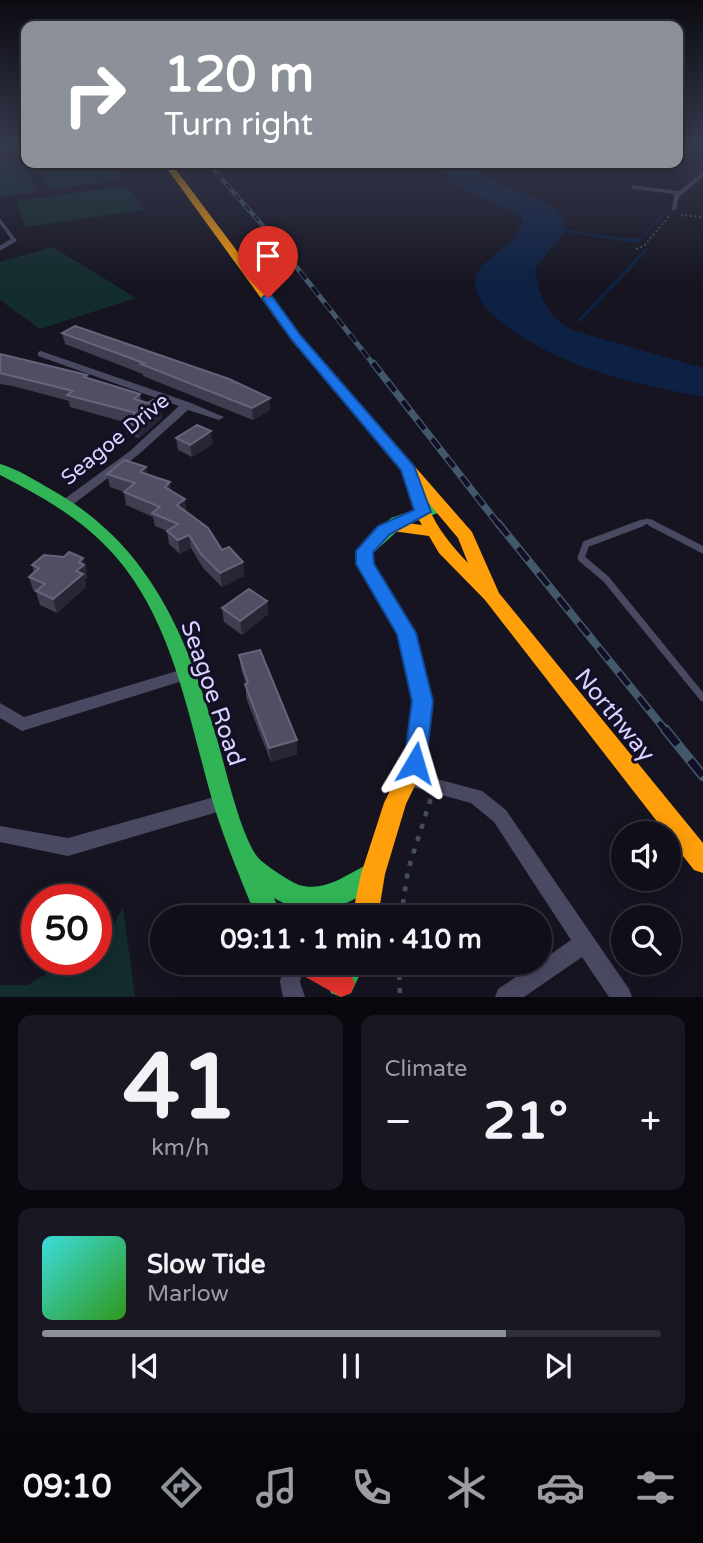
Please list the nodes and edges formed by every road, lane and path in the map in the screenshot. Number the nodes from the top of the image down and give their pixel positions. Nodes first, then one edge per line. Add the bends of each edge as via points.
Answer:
1 (189, 193) edge
2 (676, 193) edge
3 (680, 193) joint
4 (672, 211) junction
5 (703, 217) edge
6 (0, 221) edge
7 (0, 248) edge
8 (636, 249) dead end
9 (41, 354) dead end
10 (187, 405) junction
11 (219, 417) dead end
12 (2, 472) edge
13 (67, 503) junction
14 (432, 508) junction
15 (391, 526) junction
16 (435, 532) junction
17 (703, 551) edge
18 (491, 596) junction
19 (187, 674) junction
20 (703, 698) edge
21 (0, 709) edge
22 (407, 779) junction
23 (435, 786) junction
24 (225, 802) junction
25 (0, 834) edge
26 (703, 862) edge
27 (248, 864) junction
28 (373, 874) junction
29 (264, 905) edge
30 (367, 905) edge
31 (403, 905) edge
32 (584, 943) junction
33 (291, 975) edge
34 (322, 975) edge
35 (400, 975) edge
36 (342, 990) edge
37 (294, 997) edge
38 (400, 997) edge
39 (506, 997) edge
40 (621, 997) edge

1 - 14 main road, Northway via 296,338 414,475
2 - 3 lane
3 - 4 street
4 - 5 path
4 - 8 path via 644,246
6 - 7 lane via 14,240
9 - 10 street, Seagoe Drive
10 - 11 street, Seagoe Drive
10 - 13 street, Seagoe Drive via 134,453
12 - 13 main road, Seagoe Road
13 - 19 main road, Seagoe Road via 93,523 141,576
14 - 15 main road
14 - 16 main road, Northway
14 - 18 main road, Northway via 466,536
15 - 16 main road
15 - 22 main road via 364,551 365,564 407,633 423,701 415,763
16 - 18 main road, Northway via 445,549
17 - 20 lane via 647,521 586,544 581,558 606,579
18 - 26 main road, Northway
19 - 21 street via 22,724
19 - 24 main road, Seagoe Road
22 - 23 street
22 - 28 main road
23 - 31 path via 408,870
23 - 32 street via 476,797 500,817
24 - 25 street via 68,847
24 - 27 main road, Seagoe Road
27 - 28 main road via 279,890 304,903 328,901
27 - 29 main road, Seagoe Road
28 - 30 main road
32 - 39 street
32 - 40 street
33 - 37 street
34 - 36 main road
35 - 38 path

